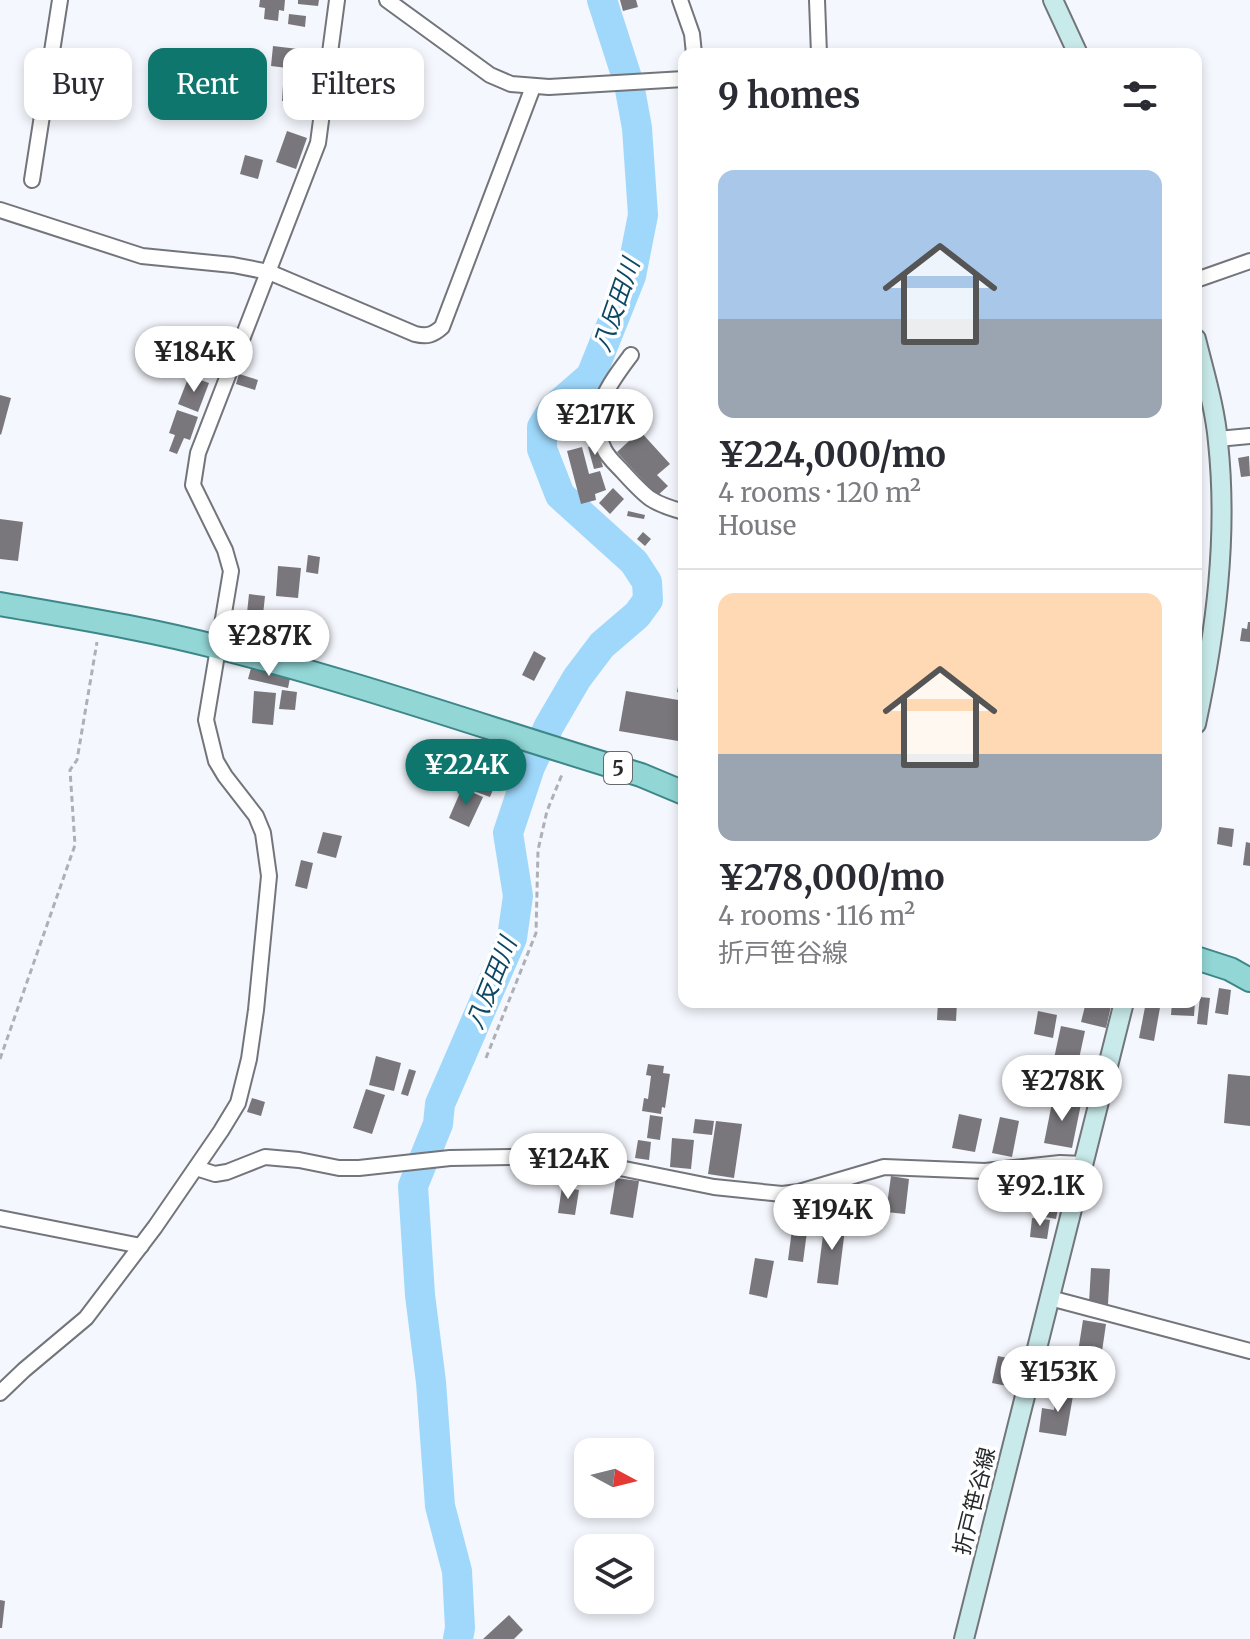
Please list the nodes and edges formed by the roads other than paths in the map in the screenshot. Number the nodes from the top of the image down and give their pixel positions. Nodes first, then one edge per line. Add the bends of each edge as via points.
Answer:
1 (60, 0) edge
2 (337, 0) edge
3 (387, 0) edge
4 (680, 0) edge
5 (817, 0) edge
6 (1053, 0) edge
7 (693, 48) edge
8 (819, 48) edge
9 (1075, 48) edge
10 (678, 79) edge
11 (533, 87) junction
12 (32, 180) dead end
13 (0, 210) edge
14 (1250, 261) edge
15 (269, 272) junction
16 (1202, 278) edge
17 (631, 355) dead end
18 (1202, 366) edge
19 (1250, 436) edge
20 (1218, 439) junction
21 (678, 510) edge
22 (0, 604) edge
23 (218, 647) junction
24 (1202, 692) edge
25 (678, 790) edge
26 (1202, 960) edge
27 (1250, 980) edge
28 (1122, 1008) edge
29 (1083, 1164) junction
30 (196, 1168) junction
31 (0, 1218) edge
32 (141, 1246) junction
33 (1050, 1298) junction
34 (1250, 1351) edge
35 (0, 1393) edge
36 (964, 1639) edge

1 - 12 street
2 - 15 street via 318,143
3 - 11 street via 490,75
4 - 7 street
5 - 8 street
6 - 9 main road
10 - 11 street
11 - 15 street via 442,327 434,334 415,334
13 - 15 street via 142,256
14 - 16 street
15 - 23 street via 193,478 231,571
17 - 21 street via 609,385 597,428 605,451 650,502
18 - 20 main road
19 - 20 street
20 - 24 main road via 1222,529
22 - 23 main road, 5
23 - 25 main road, 5
23 - 30 street via 206,720 211,745 225,776 256,816 269,876 249,1059 238,1103
26 - 27 main road
28 - 29 main road, 折戸笹谷線
29 - 30 street via 985,1171 884,1167 782,1194 714,1187 590,1162 502,1156 359,1168 265,1157 215,1174
29 - 33 main road, 折戸笹谷線
30 - 32 street
31 - 32 street
32 - 35 street via 86,1318
33 - 34 street
33 - 36 main road, 折戸笹谷線

